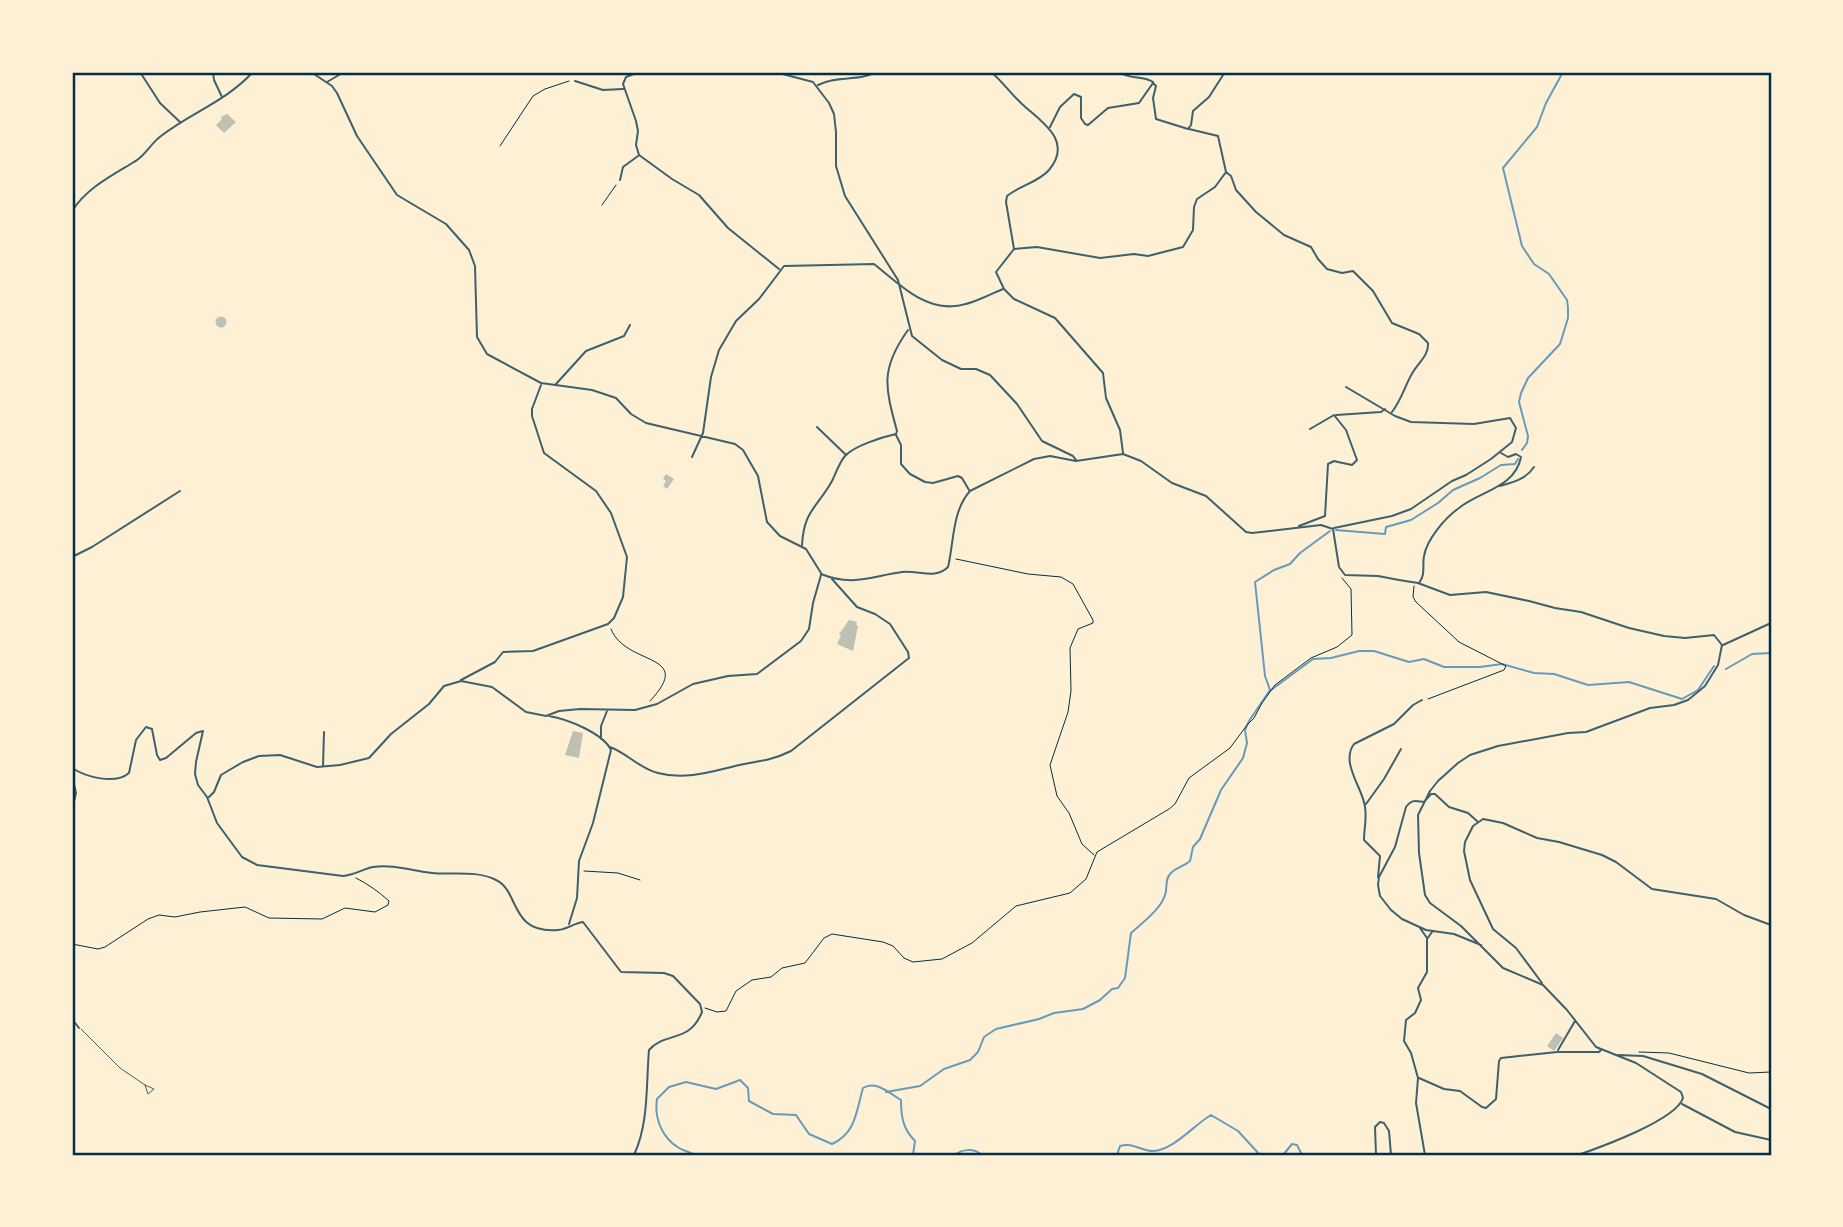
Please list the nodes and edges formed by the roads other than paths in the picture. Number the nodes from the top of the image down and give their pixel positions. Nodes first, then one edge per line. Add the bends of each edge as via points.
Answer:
1 (140, 72) edge
2 (213, 72) edge
3 (253, 72) edge
4 (311, 72) edge
5 (344, 72) edge
6 (638, 72) edge
7 (775, 72) edge
8 (876, 72) edge
9 (991, 72) edge
10 (1119, 72) edge
11 (1225, 72) edge
12 (575, 81) road end
13 (327, 83) junction
14 (1153, 83) junction
15 (817, 86) junction
16 (624, 89) junction
17 (223, 98) junction
18 (181, 122) junction
19 (1050, 127) junction
20 (72, 128) edge
21 (1189, 129) junction
22 (72, 141) edge
23 (639, 155) junction
24 (1226, 172) junction
25 (620, 180) road end
26 (72, 211) edge
27 (1014, 249) junction
28 (780, 270) junction
29 (900, 284) junction
30 (1004, 289) junction
31 (631, 325) dead end
32 (909, 330) junction
33 (541, 383) junction
34 (556, 385) junction
35 (1346, 387) dead end
36 (1385, 409) junction
37 (1392, 413) junction
38 (1335, 415) junction
39 (817, 427) dead end
40 (1310, 429) dead end
41 (896, 434) junction
42 (702, 437) junction
43 (1500, 452) junction
44 (1123, 454) junction
45 (846, 455) junction
46 (692, 457) dead end
47 (1076, 461) junction
48 (1534, 467) dead end
49 (1499, 486) junction
50 (180, 491) dead end
51 (970, 491) junction
52 (1295, 527) junction
53 (1333, 529) junction
54 (802, 547) junction
55 (72, 557) edge
56 (821, 574) junction
57 (832, 579) junction
58 (1419, 584) junction
59 (1771, 624) edge
60 (1722, 645) junction
61 (460, 681) junction
62 (1422, 700) road end
63 (608, 711) junction
64 (546, 716) junction
65 (324, 732) dead end
66 (601, 739) junction
67 (610, 747) junction
68 (1401, 749) dead end
69 (323, 767) junction
70 (72, 768) edge
71 (72, 776) edge
72 (207, 797) junction
73 (1424, 802) junction
74 (1365, 805) junction
75 (72, 810) edge
76 (1478, 822) junction
77 (1378, 885) junction
78 (569, 925) junction
79 (1771, 925) edge
80 (1420, 928) junction
81 (1433, 931) junction
82 (1427, 939) junction
83 (1482, 944) junction
84 (1543, 985) junction
85 (72, 1018) edge
86 (1576, 1021) junction
87 (78, 1027) junction
88 (73, 1028) edge
89 (1601, 1050) junction
90 (1557, 1052) junction
91 (1614, 1055) junction
92 (1418, 1078) junction
93 (145, 1085) dead end
94 (1681, 1103) junction
95 (1771, 1109) edge
96 (1771, 1140) edge
97 (634, 1155) edge
98 (1376, 1155) edge
99 (1391, 1155) edge
100 (1425, 1155) edge
101 (1578, 1155) edge

1 - 18 street via 160,103
2 - 17 street
3 - 17 street
4 - 13 street
5 - 13 street
6 - 16 street via 626,77
7 - 15 street
8 - 15 street
9 - 19 street
10 - 14 street
11 - 21 street via 1193,111
12 - 16 street via 603,90
13 - 33 street via 397,195 450,227 469,250 475,266 476,332 482,349
14 - 19 street via 1139,103 1108,108 1088,125 1081,118 1081,97 1074,94 1060,107
14 - 21 street via 1156,119
15 - 29 street via 834,114 836,166 845,196
16 - 23 street via 636,121
17 - 18 street
18 - 26 street via 153,142 136,162 87,192
19 - 27 street via 1058,150 1052,166 1007,196
20 - 22 street
21 - 24 street via 1218,136
23 - 25 street via 623,167
23 - 28 street via 699,195 728,228
24 - 27 street via 1197,199 1191,235 1179,249 1100,258 1037,247
24 - 37 street via 1256,212 1284,235 1311,247 1327,269 1353,271 1373,291 1392,323 1429,343
27 - 30 street via 996,270
28 - 29 street via 870,263
28 - 42 street via 736,321 719,350
29 - 30 street via 922,301 953,307
29 - 32 street
30 - 44 street via 1018,301 1052,315 1103,373
31 - 34 street via 624,336 586,351
32 - 41 street via 888,366 888,396
32 - 47 street via 942,360 990,376 1017,404 1042,442
33 - 34 street
33 - 61 street via 532,416 544,453 596,491 611,513 627,557 623,597 610,623 533,651 503,652 495,662
34 - 42 street via 608,394 646,424
35 - 36 street
36 - 37 street
36 - 38 street
37 - 43 street via 1411,422 1474,424 1510,418 1516,428 1512,442
38 - 40 street
38 - 52 street via 1357,457 1352,465 1328,464 1325,516
39 - 45 street
41 - 45 street
41 - 51 street via 901,464 910,474 933,483 958,476
42 - 46 street
42 - 54 street via 732,442 743,450 758,476 767,522 780,536
43 - 49 street via 1508,457 1516,454 1521,460
43 - 53 street via 1411,509
44 - 47 street
44 - 52 street via 1172,483 1206,496 1246,531
45 - 54 street via 807,517
47 - 51 street via 1049,456 1026,461
48 - 49 street via 1517,481
49 - 58 street via 1458,508 1440,526 1425,553
50 - 55 street
51 - 57 street via 959,509 948,567 942,573
52 - 53 street
53 - 58 street via 1341,572
54 - 56 street
56 - 57 street
56 - 63 street via 810,629 768,668 757,674 693,684 647,707
57 - 67 street via 857,607 890,624 909,658 791,751 772,760 707,774 670,775 652,771
58 - 60 street via 1450,595 1486,593 1581,612 1664,636 1714,635
59 - 60 street
60 - 73 street via 1718,666 1688,700 1650,708 1586,732 1470,755 1438,781
61 - 64 street via 492,688 526,712
61 - 69 street via 444,686 369,758
62 - 74 street via 1394,724 1352,747 1350,761
63 - 64 street via 580,709
63 - 66 street
64 - 66 street via 572,722
65 - 69 street
66 - 67 street
67 - 78 street
68 - 74 street
69 - 72 street via 280,755 259,756 221,775
70 - 72 street via 89,776 121,778 128,773 136,740 146,727 152,729 160,760 203,732 195,774
71 - 75 street via 76,793
72 - 78 street via 228,841 248,862 347,876 387,866 491,878 503,884 515,909 529,923 558,930
73 - 76 street via 1435,793 1449,807
73 - 77 street via 1415,800 1406,807
73 - 83 street via 1418,815 1425,895
74 - 77 street via 1364,840 1380,856
76 - 79 street via 1486,818 1602,855 1652,889 1716,899
76 - 84 street via 1465,842 1469,880 1493,929 1513,945
77 - 80 street via 1391,910
78 - 97 street via 585,924 618,971 673,976 702,1008 690,1031 649,1050 644,1114
80 - 81 street
80 - 82 street
81 - 82 street
81 - 83 street
82 - 92 street via 1427,972 1418,988 1422,1000 1405,1024 1405,1044
83 - 84 street via 1509,972
84 - 86 street
85 - 87 street
86 - 89 street
86 - 90 street
87 - 88 street
87 - 93 lane via 120,1068
89 - 90 street
89 - 91 street
90 - 92 street via 1502,1058 1496,1099 1486,1108 1460,1091
91 - 94 street via 1678,1089
91 - 95 street via 1643,1056 1702,1074
92 - 100 street via 1416,1103
94 - 96 street via 1735,1132
94 - 101 street via 1634,1133
98 - 99 street via 1374,1132 1380,1122 1387,1126

